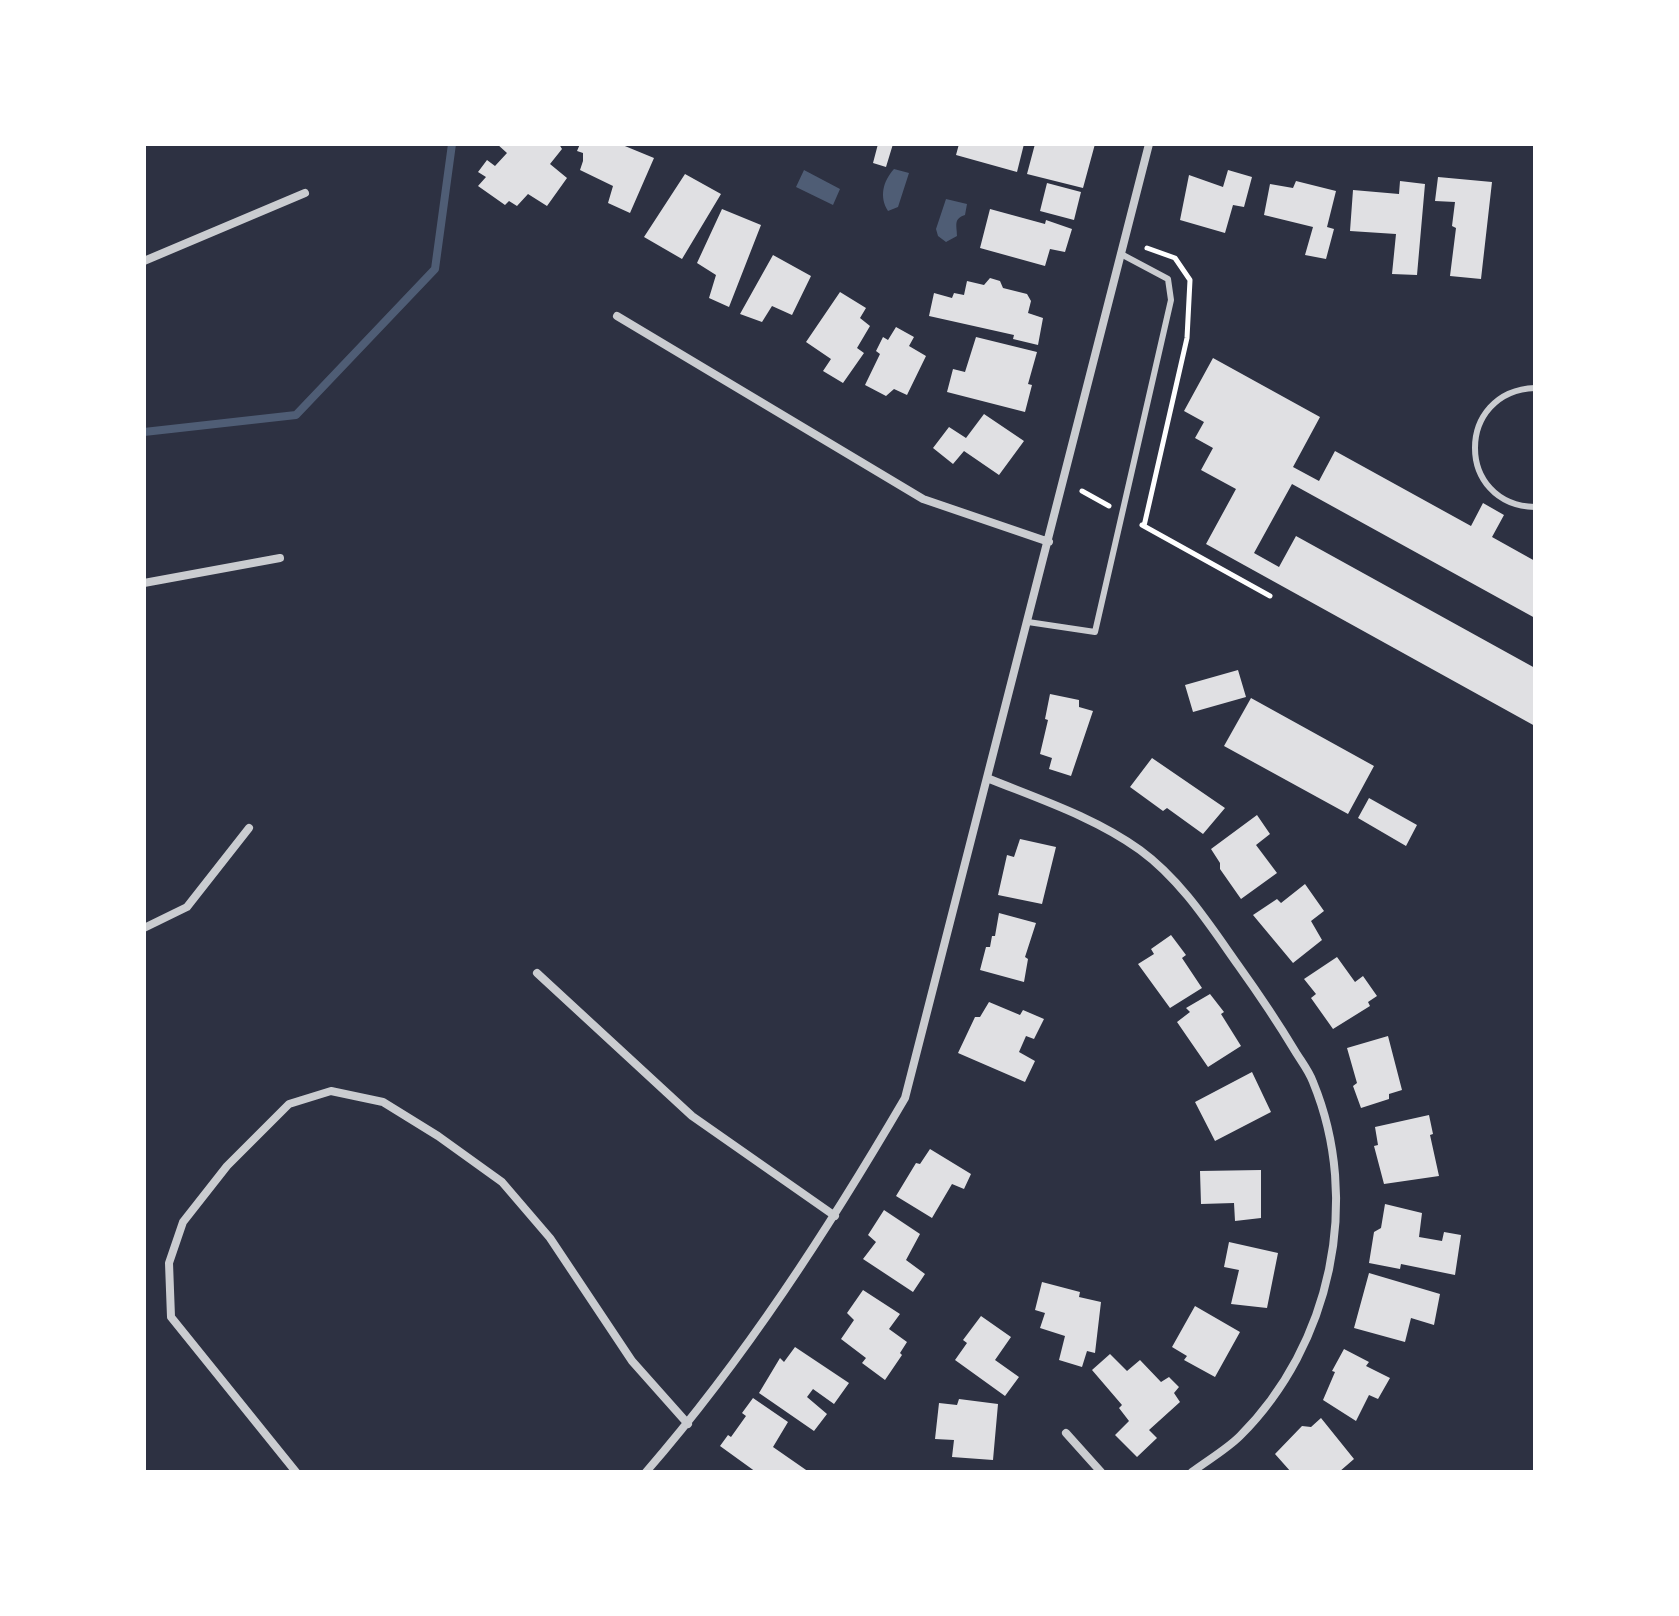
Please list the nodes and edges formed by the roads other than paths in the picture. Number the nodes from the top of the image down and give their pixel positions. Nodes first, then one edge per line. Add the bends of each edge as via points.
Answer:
1 (1149, 144) edge
2 (305, 193) dead end
3 (1121, 254) junction
4 (144, 261) edge
5 (617, 316) dead end
6 (1535, 388) edge
7 (1535, 507) edge
8 (1049, 542) junction
9 (280, 558) dead end
10 (144, 583) edge
11 (1028, 622) junction
12 (987, 778) junction
13 (249, 828) dead end
14 (144, 928) edge
15 (537, 973) dead end
16 (835, 1216) junction
17 (688, 1424) junction
18 (1066, 1433) dead end
19 (296, 1472) edge
20 (646, 1472) edge
21 (1101, 1472) edge
22 (1192, 1472) edge

1 - 3 street
2 - 4 street
3 - 8 street
3 - 11 lane via 1168,279 1171,300 1095,632
5 - 8 street via 923,499
6 - 7 lane via 1508,394 1493,404 1481,419 1474,456 1491,489 1506,500
8 - 11 street
9 - 10 street
11 - 12 street
12 - 16 street via 905,1098
12 - 22 street via 1093,822 1141,851 1183,890 1268,1006 1313,1080 1330,1135 1337,1201 1329,1275 1316,1319 1298,1359 1266,1406 1239,1437
13 - 14 street via 187,907
15 - 16 street via 692,1116
16 - 17 street
17 - 19 street via 632,1361 550,1238 502,1182 383,1102 331,1091 289,1104 227,1166 183,1222 169,1263 171,1317
17 - 20 street
18 - 21 street

